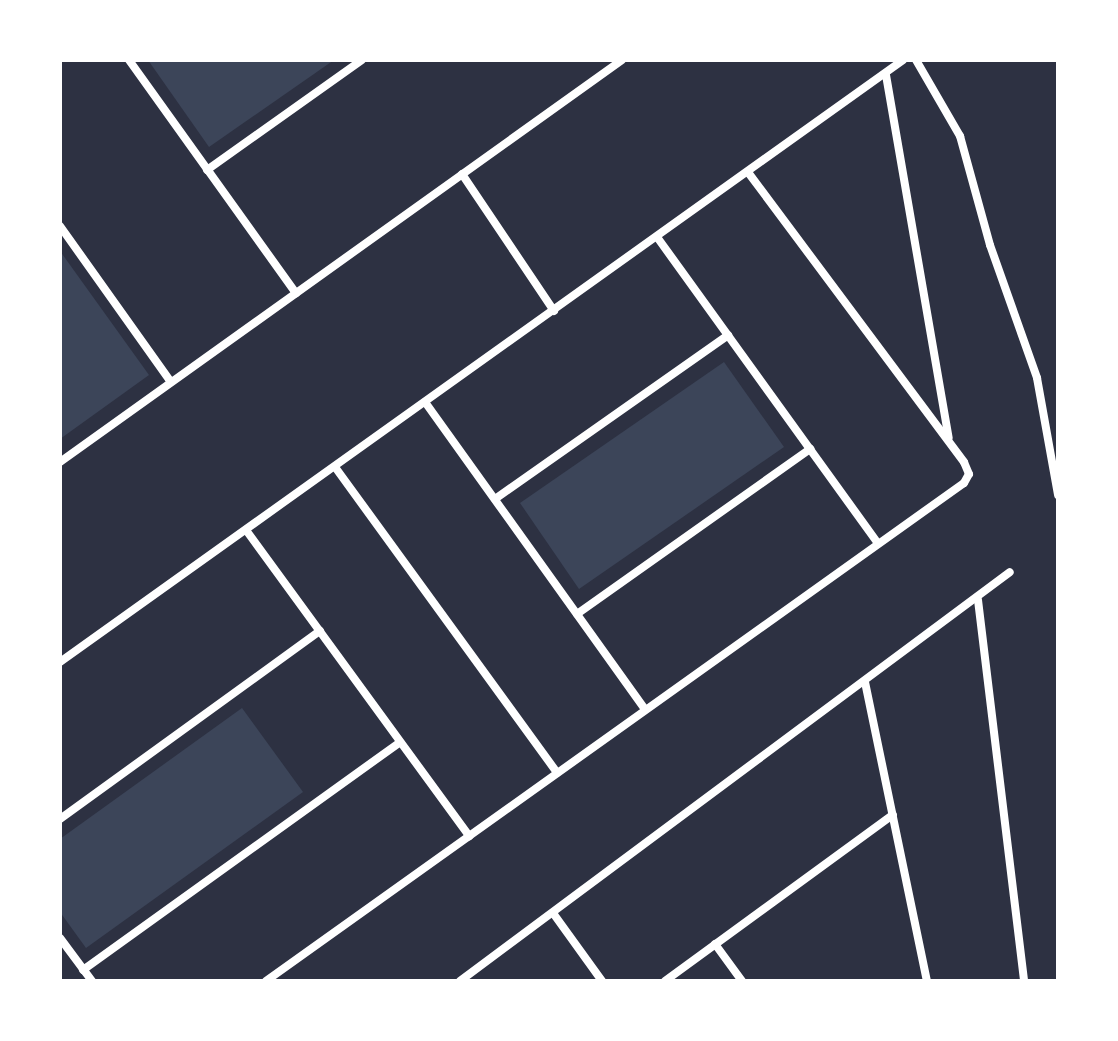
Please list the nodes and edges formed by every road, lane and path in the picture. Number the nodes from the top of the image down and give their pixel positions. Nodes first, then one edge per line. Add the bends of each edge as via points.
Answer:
1 (129, 60) edge
2 (362, 60) edge
3 (622, 60) edge
4 (903, 60) edge
5 (916, 60) edge
6 (886, 75) junction
7 (207, 170) junction
8 (748, 172) junction
9 (462, 174) junction
10 (60, 226) edge
11 (657, 237) junction
12 (296, 293) junction
13 (554, 311) junction
14 (728, 335) junction
15 (171, 382) junction
16 (425, 402) junction
17 (950, 442) junction
18 (810, 449) junction
19 (60, 462) edge
20 (335, 467) junction
21 (1058, 495) edge
22 (495, 499) junction
23 (246, 530) junction
24 (878, 543) junction
25 (1010, 572) dead end
26 (978, 600) junction
27 (577, 614) junction
28 (320, 631) junction
29 (60, 662) edge
30 (865, 682) junction
31 (645, 709) junction
32 (400, 742) junction
33 (557, 773) junction
34 (893, 815) junction
35 (60, 819) edge
36 (469, 836) junction
37 (553, 913) junction
38 (60, 938) edge
39 (715, 944) junction
40 (83, 970) junction
41 (92, 981) edge
42 (266, 981) edge
43 (460, 981) edge
44 (602, 981) edge
45 (665, 981) edge
46 (742, 981) edge
47 (927, 981) edge
48 (1024, 981) edge

1 - 7 street
2 - 7 street
3 - 9 street
4 - 6 street
5 - 21 street via 960,136 990,245 1037,378
6 - 8 street
6 - 17 street
7 - 12 street
8 - 11 street
8 - 17 street
9 - 12 street
9 - 13 street
10 - 15 street
11 - 13 street
11 - 14 street
12 - 15 street
13 - 16 street
14 - 18 street
14 - 22 street
15 - 19 street
16 - 20 street
16 - 22 street
17 - 24 street via 969,474 964,483
18 - 24 street
18 - 27 street
20 - 23 street
20 - 33 street
22 - 27 street
23 - 28 street
23 - 29 street
24 - 31 street
25 - 26 street
26 - 30 street
26 - 48 street
27 - 31 street
28 - 32 street
28 - 35 street
30 - 34 street
30 - 37 street
31 - 33 street
32 - 36 street
32 - 40 street
33 - 36 street
34 - 39 street
34 - 47 street
36 - 42 street
37 - 43 street
37 - 44 street
38 - 40 street
39 - 45 street
39 - 46 street
40 - 41 street

